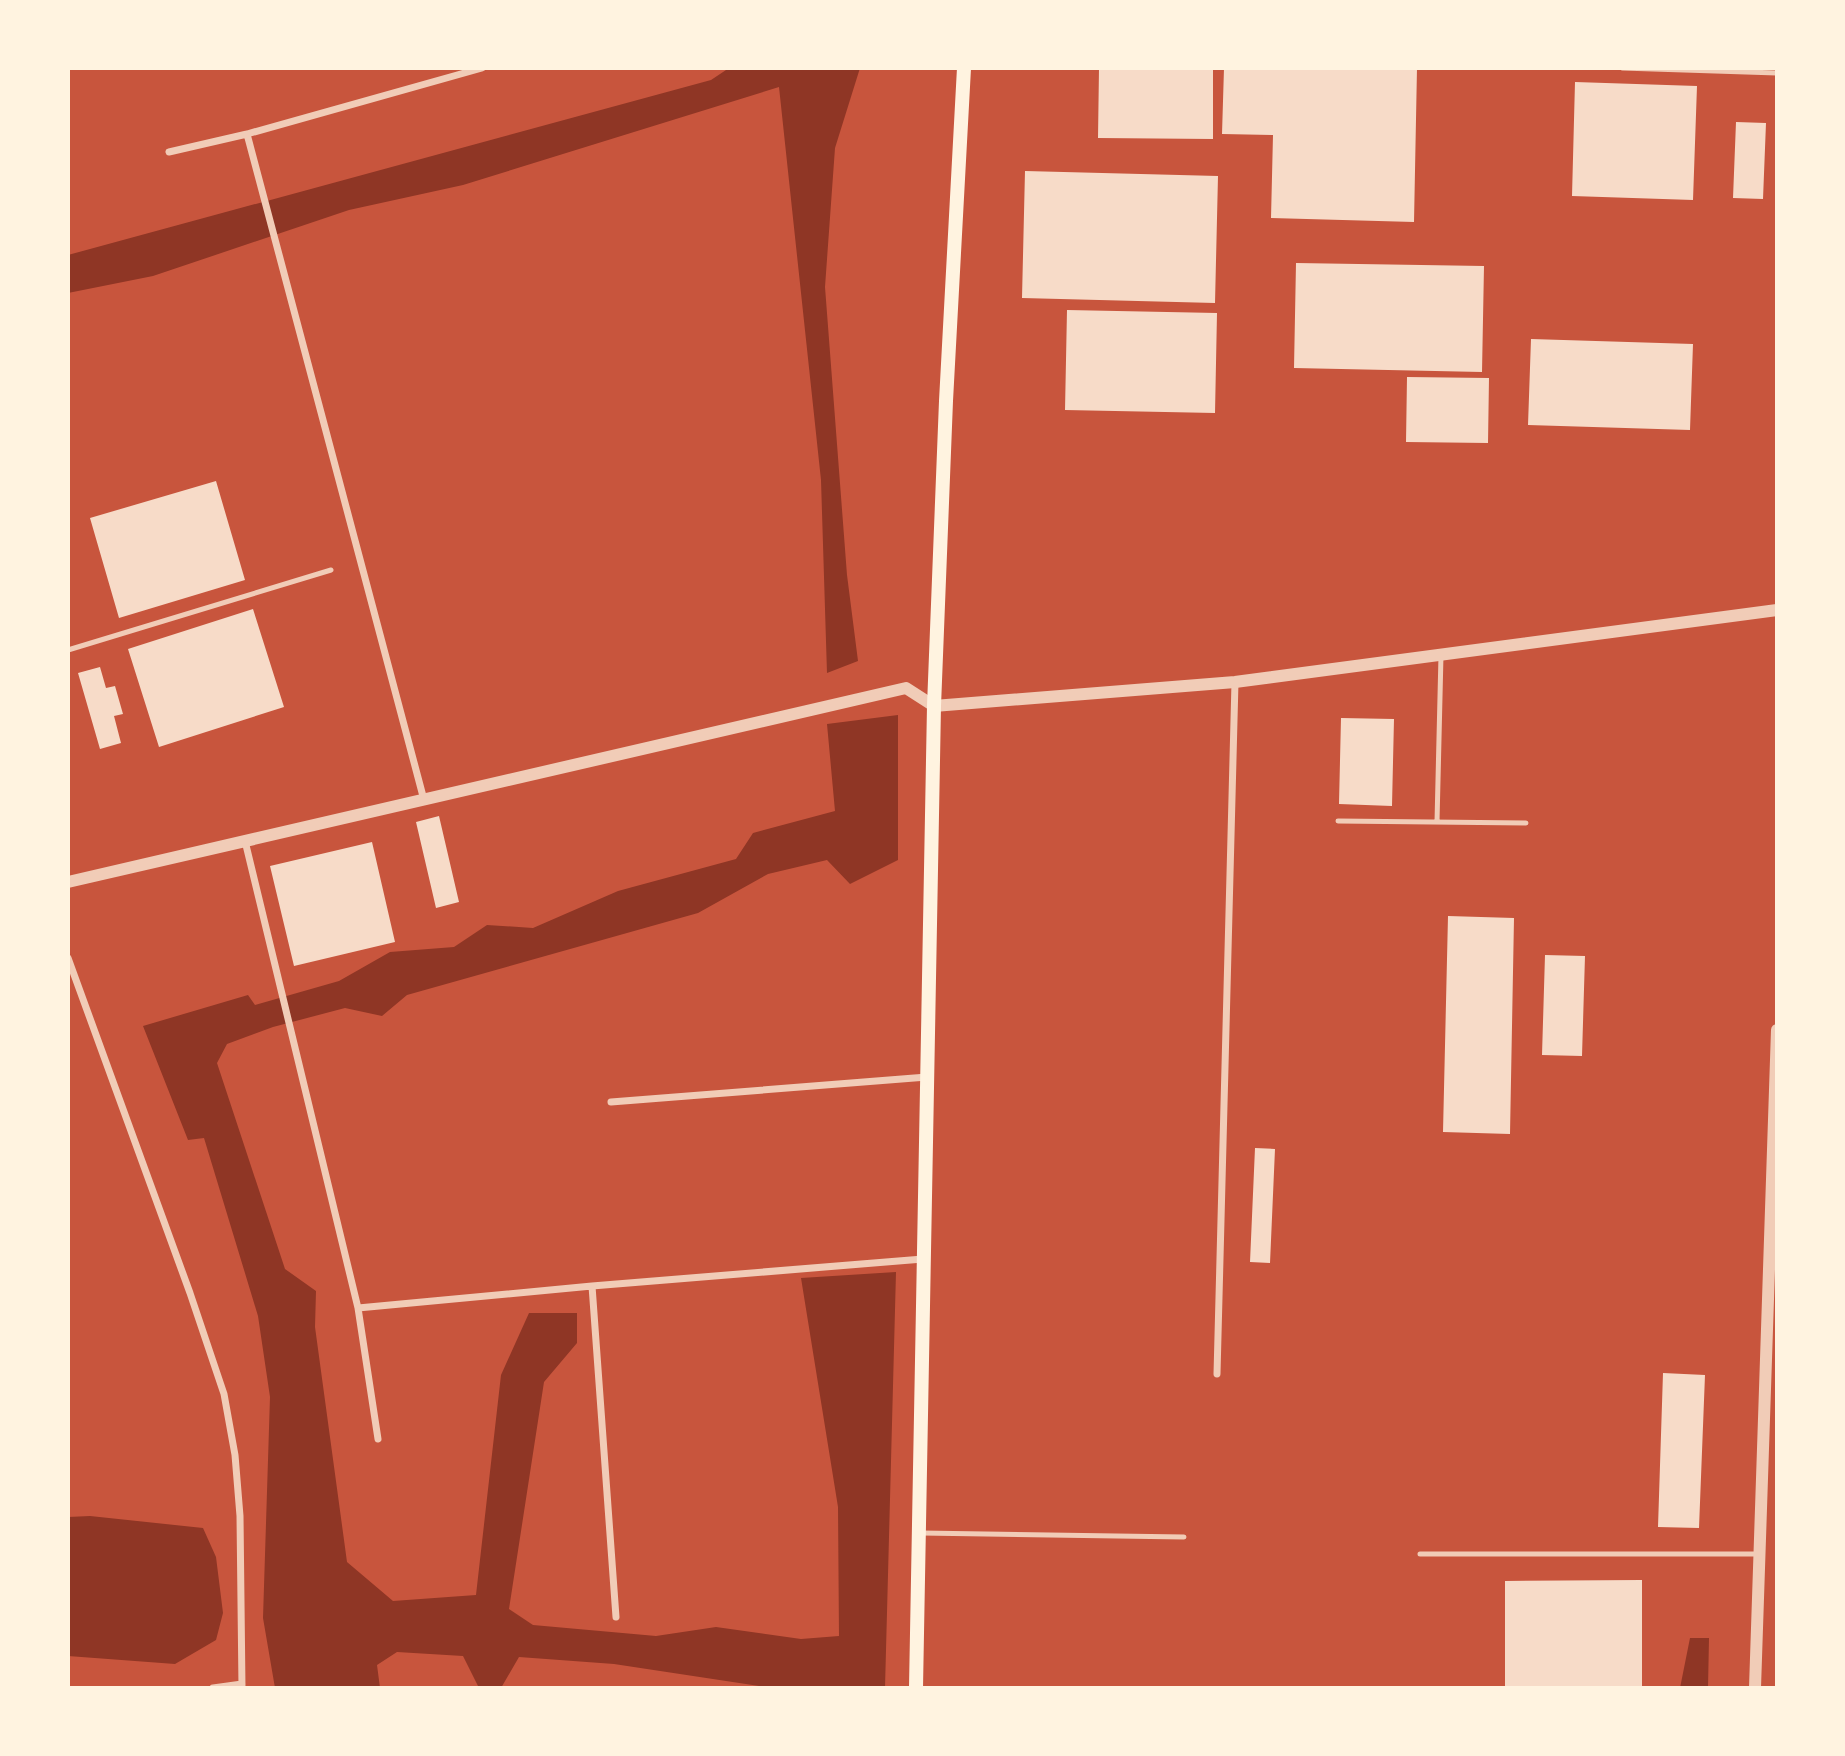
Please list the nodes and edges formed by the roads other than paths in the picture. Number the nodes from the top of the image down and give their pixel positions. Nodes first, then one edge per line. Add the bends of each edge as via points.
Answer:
1 (482, 68) edge
2 (964, 68) edge
3 (1622, 68) edge
4 (1777, 73) edge
5 (247, 134) junction
6 (169, 152) dead end
7 (331, 570) dead end
8 (1777, 611) edge
9 (68, 650) edge
10 (1441, 655) junction
11 (1235, 682) junction
12 (934, 706) junction
13 (424, 800) junction
14 (1338, 821) dead end
15 (1437, 822) junction
16 (1526, 824) dead end
17 (246, 841) junction
18 (68, 882) edge
19 (68, 957) edge
20 (1777, 1030) edge
21 (927, 1077) junction
22 (611, 1102) dead end
23 (923, 1259) junction
24 (592, 1286) junction
25 (358, 1308) junction
26 (1217, 1374) dead end
27 (378, 1438) dead end
28 (919, 1533) junction
29 (1184, 1537) dead end
30 (1759, 1554) junction
31 (1420, 1555) dead end
32 (616, 1617) dead end
33 (242, 1686) edge
34 (213, 1688) edge
35 (916, 1688) edge
36 (1755, 1688) edge

1 - 5 street
2 - 12 main road
3 - 4 lane
5 - 6 street
5 - 13 street
7 - 9 lane
8 - 10 street
10 - 11 street
10 - 15 lane
11 - 12 street
11 - 26 street
12 - 13 street via 906,688
12 - 21 main road
13 - 17 street
14 - 15 lane
15 - 16 lane
17 - 18 street
17 - 25 street
19 - 33 street via 224,1394 240,1517
20 - 30 street
21 - 22 street
21 - 23 main road
23 - 24 street
23 - 28 main road
24 - 25 street
24 - 32 street
25 - 27 street
28 - 29 lane
28 - 35 main road
30 - 31 lane
30 - 36 street
33 - 34 street

